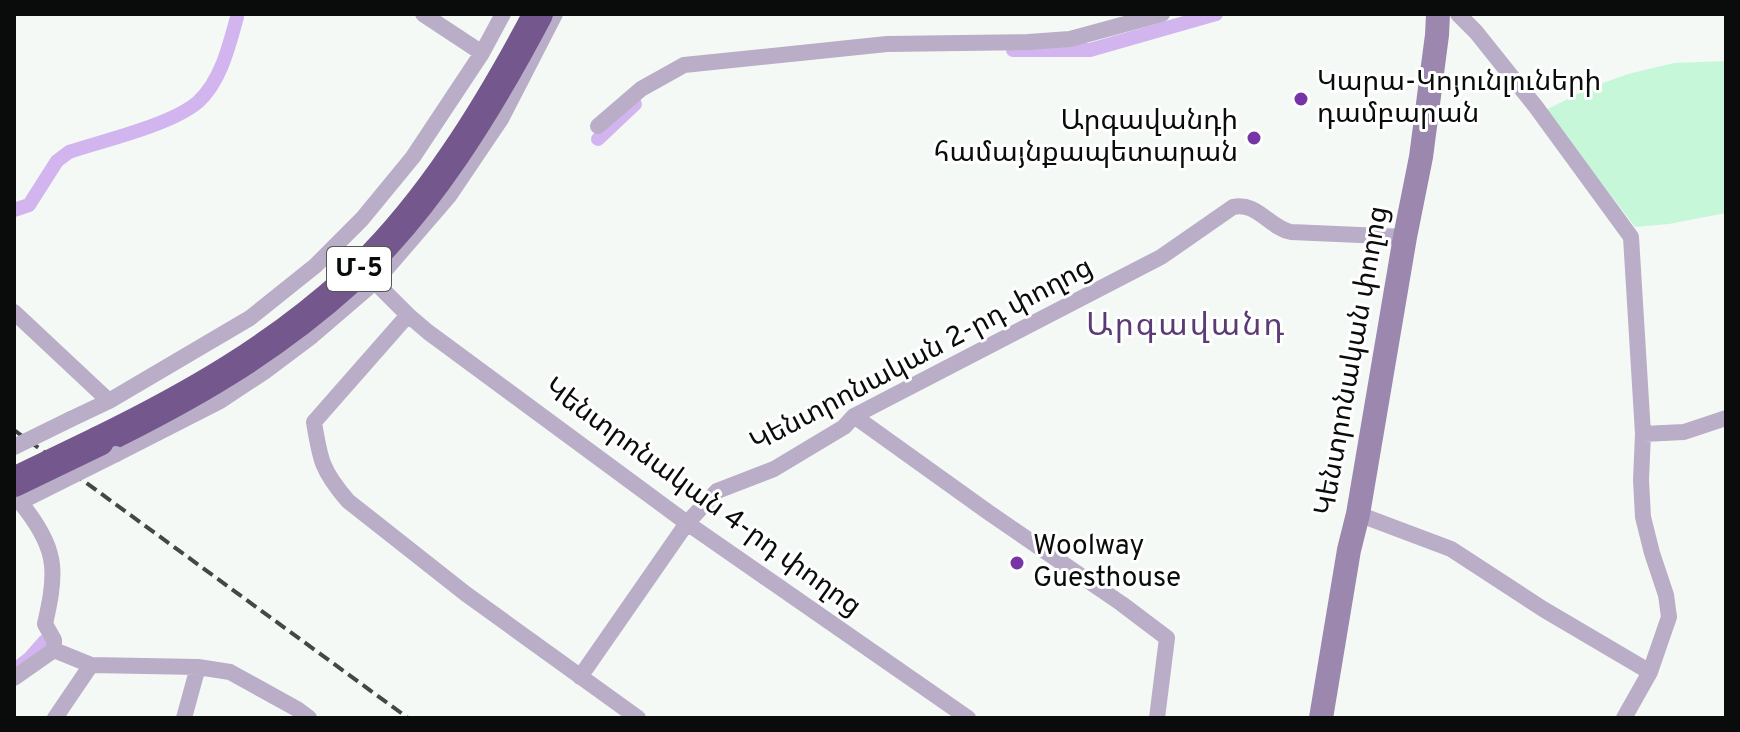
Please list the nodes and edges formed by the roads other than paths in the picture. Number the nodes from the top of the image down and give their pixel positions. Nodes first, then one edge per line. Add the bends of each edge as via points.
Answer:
1 (423, 14) edge
2 (503, 14) edge
3 (519, 14) edge
4 (538, 14) edge
5 (555, 14) edge
6 (1162, 14) edge
7 (1438, 14) edge
8 (1458, 14) edge
9 (482, 53) junction
10 (493, 114) junction
11 (598, 126) dead end
12 (1405, 237) junction
13 (375, 282) junction
14 (14, 312) edge
15 (408, 315) junction
16 (109, 401) junction
17 (854, 416) junction
18 (1726, 418) edge
19 (1643, 434) junction
20 (93, 435) junction
21 (14, 447) edge
22 (14, 464) edge
23 (19, 497) edge
24 (1358, 514) junction
25 (687, 523) junction
26 (54, 650) junction
27 (91, 665) junction
28 (198, 667) junction
29 (1650, 672) junction
30 (580, 677) junction
31 (14, 678) edge
32 (55, 718) edge
33 (184, 718) edge
34 (309, 718) edge
35 (638, 718) edge
36 (968, 718) edge
37 (1157, 718) edge
38 (1321, 718) edge
39 (1624, 718) edge

1 - 9 street
2 - 9 street
3 - 20 highway, Մ-5 via 422,169 340,263 236,345
4 - 10 highway, Մ-5
5 - 10 street
6 - 11 street via 1070,39 887,44 684,65 641,89
7 - 12 main road, Կենտրոնական փողոց via 1421,157
8 - 19 street via 1536,107 1631,237
9 - 16 street via 413,157 315,266 250,318
10 - 13 street via 449,196
10 - 20 highway, Մ-5 via 393,234 299,323 166,408
12 - 17 street, Կենտրոնական 2-րդ փողոց via 1291,232 1249,206 1233,207 1161,257
12 - 24 main road, Կենտրոնական փողոց
13 - 15 street, Կենտրոնական 4-րդ փողոց
13 - 20 street via 312,336 220,401
14 - 16 street
15 - 25 street, Կենտրոնական 4-րդ փողոց
15 - 30 street via 314,422 320,459 348,501
16 - 20 street
17 - 25 street, Կենտրոնական 2-րդ փողոց via 774,469 717,491
17 - 37 street via 1167,638
18 - 19 street via 1684,432
19 - 29 street via 1643,517 1669,617
20 - 21 street, bridge
20 - 22 highway, Մ-5
20 - 23 highway, Մ-5, bridge
23 - 26 street via 38,525 52,565 45,624
24 - 29 street via 1451,549
24 - 38 main road, Կենտրոնական փողոց
25 - 30 street, Կենտրոնական 2-րդ փողոց
25 - 36 street, Կենտրոնական 4-րդ փողոց
26 - 27 street
26 - 31 street
27 - 28 street
27 - 32 street
28 - 33 street
28 - 34 street via 230,672
29 - 39 street
30 - 35 street

